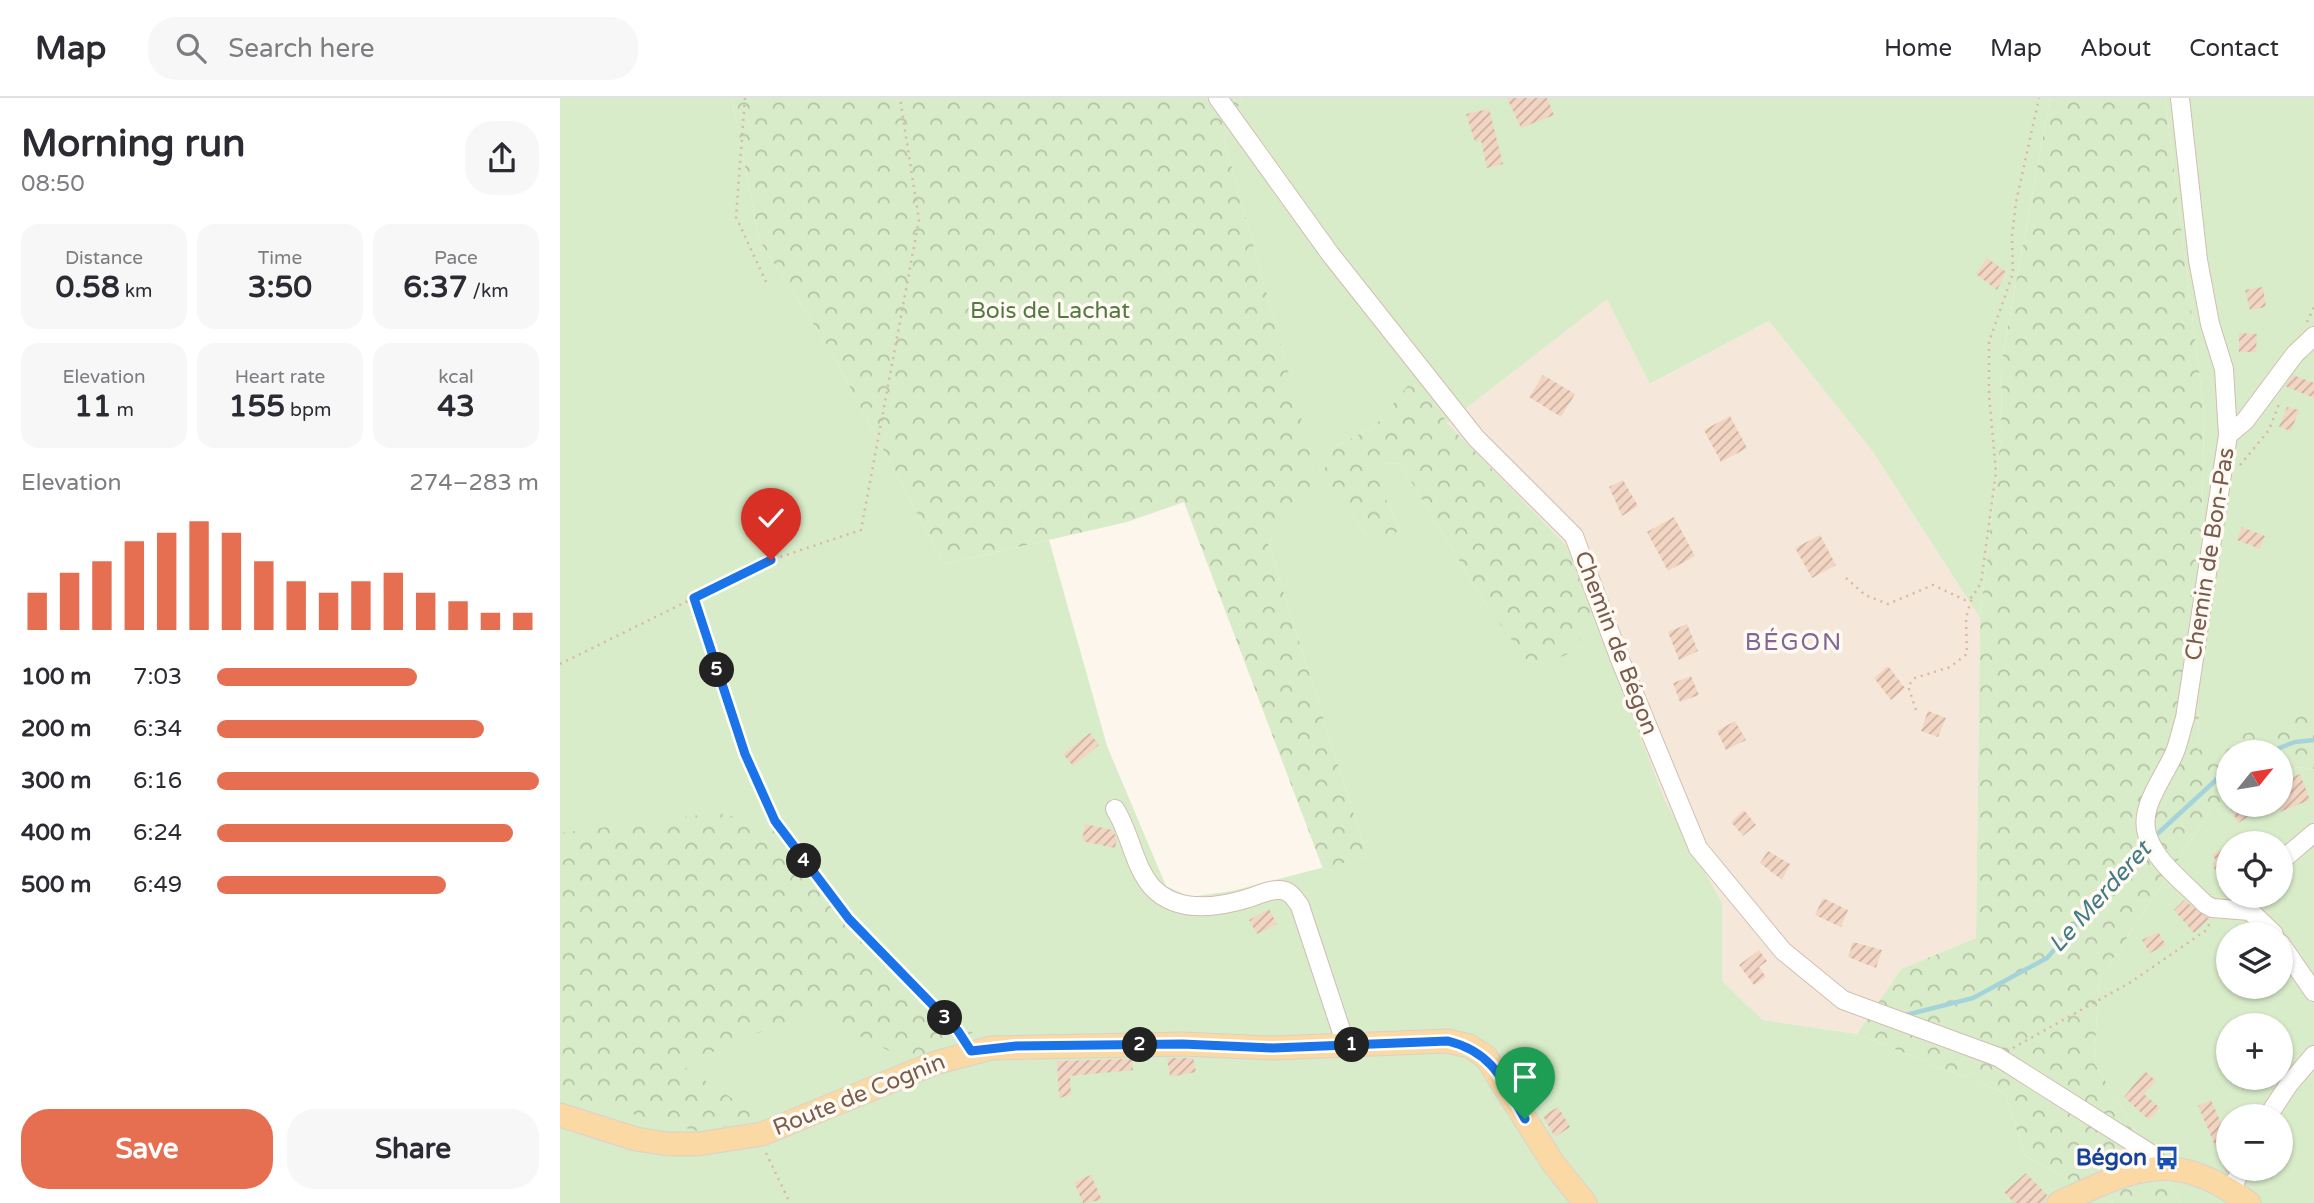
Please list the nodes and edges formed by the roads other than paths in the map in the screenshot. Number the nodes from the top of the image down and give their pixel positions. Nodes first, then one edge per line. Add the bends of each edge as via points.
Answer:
1 (1218, 98) edge
2 (2180, 98) edge
3 (2314, 336) edge
4 (2228, 435) junction
5 (1115, 809) dead end
6 (2314, 833) edge
7 (2293, 851) edge
8 (2216, 908) edge
9 (2249, 908) edge
10 (2264, 922) edge
11 (2293, 962) edge
12 (2314, 992) edge
13 (1346, 1045) junction
14 (2314, 1055) edge
15 (2276, 1104) edge
16 (560, 1115) edge
17 (2160, 1168) junction
18 (2240, 1197) edge
19 (1585, 1203) edge
20 (2059, 1203) edge

1 - 17 street, Chemin de Bégon via 1331,256 1476,438 1574,536 1698,848 1783,951 1843,1000 1998,1057 2153,1155
2 - 4 street, Chemin de Bon-Pas via 2198,260 2224,369
3 - 4 street via 2245,421
4 - 8 street, Chemin de Bon-Pas via 2185,718 2150,803 2150,840 2171,870 2205,904
5 - 13 street via 1152,887 1173,902 1199,906 1282,889 1291,894 1304,918
6 - 7 street
9 - 10 street
11 - 12 street
13 - 16 main road, Route de Cognin via 1016,1046 971,1051 762,1134 729,1141 668,1144
13 - 19 main road, Route de Cognin via 1448,1041 1469,1046 1486,1057 1553,1163
14 - 15 street
17 - 18 main road via 2191,1171
17 - 20 main road via 2123,1173

